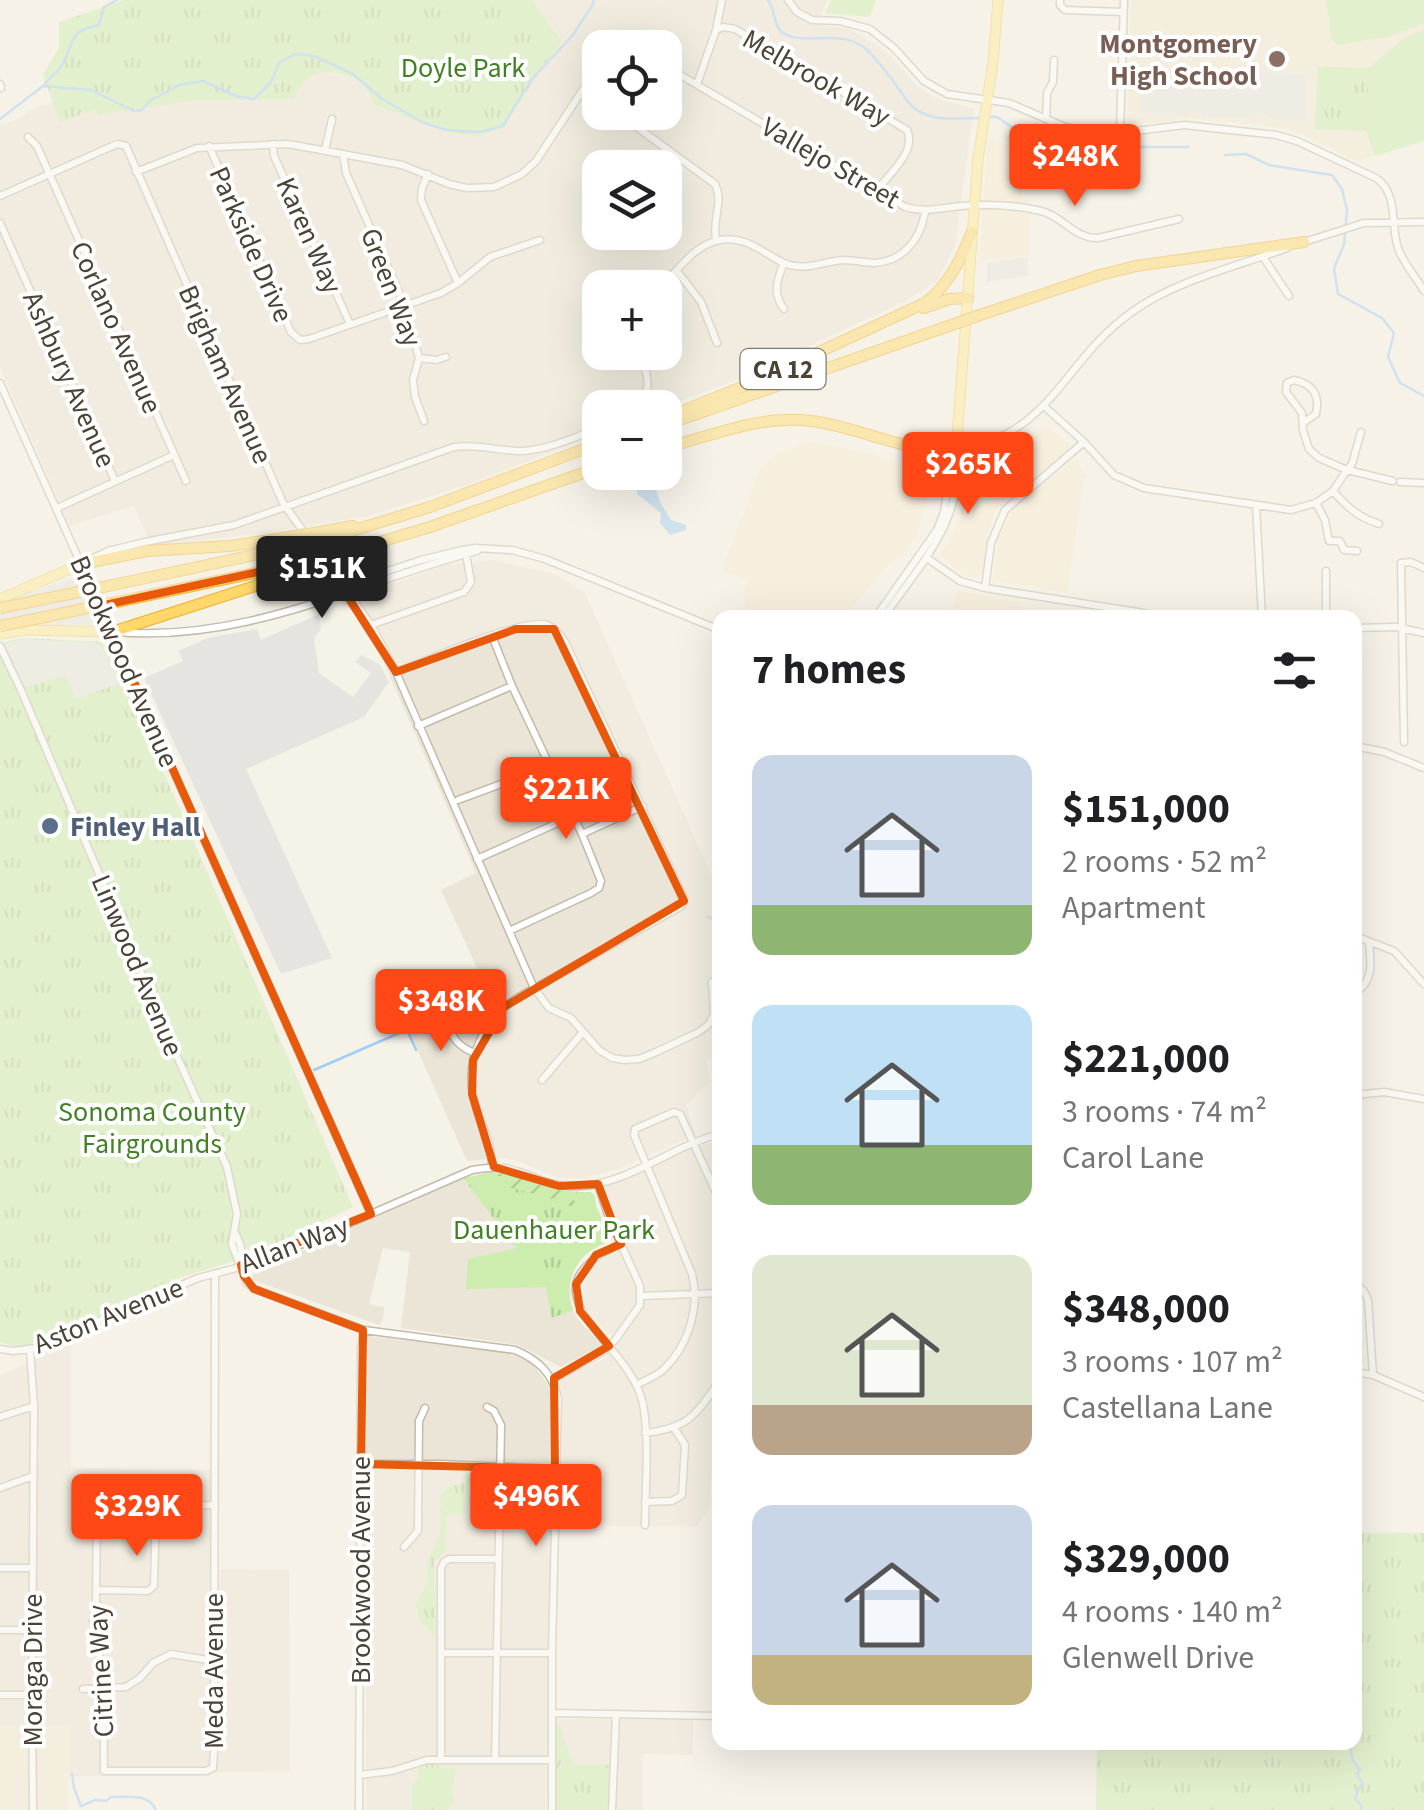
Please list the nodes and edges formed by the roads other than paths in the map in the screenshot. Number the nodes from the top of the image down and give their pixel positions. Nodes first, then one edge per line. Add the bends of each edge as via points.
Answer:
1 (722, 0) edge
2 (788, 0) edge
3 (998, 0) edge
4 (1060, 0) edge
5 (1124, 0) edge
6 (1123, 12) junction
7 (716, 30) junction
8 (1054, 60) dead end
9 (682, 76) edge
10 (697, 84) junction
11 (582, 92) edge
12 (987, 99) junction
13 (1046, 118) junction
14 (332, 119) dead end
15 (641, 130) edge
16 (1088, 132) junction
17 (1120, 132) junction
18 (28, 137) dead end
19 (273, 144) junction
20 (210, 146) junction
21 (326, 150) junction
22 (343, 154) junction
23 (1093, 157) dead end
24 (136, 172) junction
25 (49, 174) junction
26 (428, 174) junction
27 (878, 189) junction
28 (0, 196) edge
29 (974, 206) junction
30 (925, 212) junction
31 (1179, 219) dead end
32 (0, 222) edge
33 (1394, 222) junction
34 (1424, 222) edge
35 (972, 232) junction
36 (540, 240) dead end
37 (716, 240) junction
38 (1304, 242) junction
39 (1263, 257) junction
40 (784, 263) junction
41 (680, 270) edge
42 (682, 277) edge
43 (458, 283) junction
44 (1424, 291) edge
45 (1289, 296) dead end
46 (968, 298) junction
47 (405, 306) junction
48 (784, 308) dead end
49 (900, 316) junction
50 (350, 324) junction
51 (717, 343) dead end
52 (446, 357) dead end
53 (419, 358) junction
54 (0, 383) edge
55 (1045, 407) junction
56 (682, 414) edge
57 (682, 415) edge
58 (424, 421) dead end
59 (1304, 422) junction
60 (1361, 432) dead end
61 (582, 433) edge
62 (1084, 442) junction
63 (682, 444) edge
64 (956, 451) junction
65 (582, 452) edge
66 (174, 454) junction
67 (1347, 470) junction
68 (582, 473) edge
69 (115, 481) junction
70 (186, 481) dead end
71 (1424, 483) edge
72 (1333, 491) junction
73 (1316, 503) junction
74 (1256, 505) junction
75 (286, 506) junction
76 (56, 508) junction
77 (1379, 524) dead end
78 (292, 542) junction
79 (483, 549) junction
80 (1357, 550) dead end
81 (466, 554) junction
82 (927, 558) junction
83 (81, 564) junction
84 (309, 565) junction
85 (1424, 568) edge
86 (1326, 570) dead end
87 (342, 586) junction
88 (985, 588) junction
89 (348, 594) junction
90 (0, 599) edge
91 (0, 608) edge
92 (884, 610) edge
93 (885, 610) edge
94 (1125, 610) edge
95 (1262, 610) edge
96 (1326, 610) edge
97 (371, 625) junction
98 (712, 627) edge
99 (1362, 628) edge
100 (1402, 628) junction
101 (0, 630) edge
102 (112, 632) junction
103 (1424, 633) edge
104 (492, 636) junction
105 (0, 646) edge
106 (396, 672) junction
107 (512, 686) junction
108 (418, 726) junction
109 (1404, 742) dead end
110 (1362, 747) edge
111 (550, 766) junction
112 (1424, 768) edge
113 (458, 800) dead end
114 (643, 806) junction
115 (573, 816) junction
116 (582, 834) junction
117 (477, 859) junction
118 (509, 930) junction
119 (1362, 940) edge
120 (1369, 943) junction
121 (1424, 984) edge
122 (1362, 987) edge
123 (534, 988) junction
124 (441, 1016) dead end
125 (712, 1018) edge
126 (583, 1032) junction
127 (475, 1052) junction
128 (542, 1080) dead end
129 (1362, 1095) edge
130 (1424, 1098) edge
131 (712, 1137) edge
132 (694, 1143) junction
133 (646, 1165) junction
134 (492, 1167) junction
135 (598, 1184) junction
136 (712, 1184) edge
137 (371, 1214) junction
138 (621, 1244) junction
139 (241, 1265) junction
140 (216, 1274) junction
141 (1362, 1292) edge
142 (712, 1293) edge
143 (697, 1294) junction
144 (640, 1296) junction
145 (364, 1330) junction
146 (609, 1346) junction
147 (0, 1349) edge
148 (30, 1350) junction
149 (1362, 1373) edge
150 (1373, 1374) junction
151 (553, 1379) junction
152 (636, 1385) junction
153 (712, 1391) edge
154 (1424, 1397) edge
155 (34, 1406) junction
156 (487, 1407) dead end
157 (425, 1408) dead end
158 (0, 1417) edge
159 (674, 1428) junction
160 (645, 1433) junction
161 (360, 1464) junction
162 (419, 1464) junction
163 (499, 1466) junction
164 (555, 1469) junction
165 (32, 1476) junction
166 (0, 1488) edge
167 (645, 1502) junction
168 (156, 1505) junction
169 (215, 1505) junction
170 (645, 1526) dead end
171 (404, 1547) dead end
172 (498, 1559) junction
173 (0, 1568) edge
174 (32, 1568) junction
175 (96, 1590) junction
176 (0, 1630) edge
177 (32, 1630) junction
178 (441, 1653) junction
179 (497, 1653) junction
180 (552, 1653) junction
181 (214, 1661) junction
182 (83, 1689) dead end
183 (103, 1689) junction
184 (0, 1696) edge
185 (32, 1696) junction
186 (552, 1714) junction
187 (616, 1714) junction
188 (712, 1716) edge
189 (441, 1760) junction
190 (496, 1760) junction
191 (552, 1760) junction
192 (104, 1771) joint
193 (359, 1775) junction
194 (34, 1810) edge
195 (359, 1810) edge
196 (552, 1810) edge
197 (612, 1810) edge

1 - 7 street, Melbrook Way
2 - 12 street via 812,20 870,29 942,93
3 - 12 main road, CA 12
4 - 6 street via 1065,10
5 - 6 street
6 - 17 street
7 - 10 street, Melbrook Way
7 - 27 street, Melbrook Way via 735,29 907,130 909,149
8 - 13 street
9 - 10 street, Vallejo Street
10 - 27 street, Vallejo Street
11 - 26 street via 536,161 509,182 467,188
12 - 13 street
12 - 29 main road, CA 12
13 - 16 street
14 - 21 street
15 - 37 street via 716,184
16 - 17 street
16 - 23 street
17 - 33 street via 1184,125 1292,140 1382,182
18 - 25 street, Corlano Avenue
19 - 20 street
19 - 21 street
19 - 50 street, Karen Way
20 - 24 street
20 - 50 street, Parkside Drive via 291,332 310,339
21 - 22 street
22 - 26 street
22 - 47 street, Green Way
24 - 25 street, Brigham Avenue via 122,144
24 - 75 street, Brigham Avenue
25 - 28 street
25 - 66 street, Corlano Avenue
26 - 43 street via 422,200
27 - 30 street, Vallejo Street
29 - 30 street, Vallejo Street
29 - 31 street, Vallejo Street via 1046,212 1087,238
29 - 35 main road, CA 12
30 - 40 street via 911,246 894,258 803,268
32 - 69 street, Ashbury Avenue
33 - 34 street
33 - 38 street via 1359,224
33 - 44 street via 1398,250
35 - 46 main road, CA 12
35 - 49 highway, CA 12 via 945,285
36 - 43 street via 490,257
37 - 40 street via 746,242
37 - 41 street
38 - 39 street
38 - 57 highway, bridge via 1127,268
39 - 45 street
39 - 55 street via 1164,292 1131,312
40 - 48 street via 776,292
42 - 51 street via 701,302
43 - 47 street
46 - 49 highway
46 - 64 main road, CA 12
47 - 50 street
47 - 53 street, Green Way
49 - 56 highway, CA 12
52 - 53 street
53 - 58 street, Green Way via 413,380
54 - 76 street, Brookwood Avenue
55 - 62 street
55 - 64 street via 1006,435
59 - 59 street via 1316,414 1316,394 1294,380 1286,390
59 - 67 street via 1309,449
60 - 67 street
61 - 75 street via 519,452 454,447
62 - 74 street via 1126,482
62 - 88 street via 1004,510 991,542
63 - 64 highway, CA 12 via 796,420
64 - 82 street via 954,501
64 - 92 street via 937,530
65 - 78 highway, bridge via 430,508
66 - 69 street
66 - 70 street, Corlano Avenue
67 - 71 street
67 - 72 street
68 - 84 highway, bridge
69 - 76 street
72 - 73 street
72 - 77 street via 1350,510
73 - 74 street via 1291,510
73 - 80 street via 1328,540
74 - 95 street
75 - 83 street
75 - 87 street, Brigham Avenue
76 - 83 street, Brookwood Avenue
78 - 83 highway via 147,550
78 - 91 highway, bridge
79 - 81 street
79 - 87 street
79 - 98 street via 538,556
81 - 89 street
81 - 97 street via 472,582 464,592
82 - 88 street via 960,581
82 - 93 street
83 - 90 main road
83 - 102 street, Brookwood Avenue
84 - 101 highway, bridge
84 - 102 highway
85 - 100 street via 1401,563
86 - 96 street
87 - 89 street, Brigham Avenue
88 - 94 street
89 - 97 street, Brigham Avenue
89 - 102 street via 226,627
97 - 106 street, Brigham Avenue
99 - 100 street
100 - 103 street
100 - 109 street
101 - 102 main road
102 - 137 street, Brookwood Avenue
104 - 106 street
104 - 107 street
104 - 114 street via 536,624 560,635
105 - 139 street, Linwood Avenue via 227,1167 237,1207 232,1244
106 - 108 street, Brigham Avenue
107 - 108 street
107 - 111 street
108 - 117 street, Brigham Avenue
110 - 112 street
111 - 113 street
111 - 115 street
114 - 116 street
114 - 123 street via 683,904
115 - 116 street
115 - 117 street
116 - 118 street via 600,884
117 - 118 street, Brigham Avenue
118 - 123 street, Brigham Avenue
119 - 120 street
120 - 121 street via 1394,951
120 - 122 street via 1371,970
123 - 126 street
123 - 127 street via 491,1020
124 - 127 street via 455,1042
125 - 126 street via 700,1032 640,1059 612,1058
126 - 128 street
127 - 134 street via 472,1094
129 - 130 street
131 - 132 street
132 - 133 street
132 - 133 street via 677,1112 640,1126 634,1136
132 - 136 street
133 - 135 street
133 - 143 street
134 - 135 street via 544,1184
134 - 137 street, Allan Way
135 - 138 street
137 - 139 street, Allan Way
138 - 144 street
138 - 146 street via 596,1255 576,1284 580,1311
139 - 140 street, Allan Way
139 - 145 street via 254,1289
140 - 148 street, Aston Avenue
140 - 169 street, Meda Avenue
141 - 150 street
142 - 143 street
143 - 144 street
143 - 152 street via 682,1345 664,1370
144 - 146 street via 640,1306
145 - 151 street via 514,1350 534,1358
145 - 161 street, Brookwood Avenue
146 - 151 street
146 - 152 street
147 - 148 street, Aston Avenue
148 - 155 street, Moraga Drive
149 - 150 street
150 - 154 street
151 - 164 street
152 - 160 street
153 - 159 street
155 - 158 street
155 - 165 street, Moraga Drive
156 - 163 street via 501,1424
157 - 162 street
159 - 160 street
159 - 167 street via 685,1445 682,1495 672,1502
160 - 167 street
161 - 162 street
161 - 193 street, Brookwood Avenue
162 - 163 street
162 - 171 street via 418,1531
163 - 164 street
163 - 172 street
164 - 180 street
165 - 166 street
165 - 174 street, Moraga Drive
167 - 170 street
168 - 169 street, Citrine Way
168 - 175 street, Citrine Way via 96,1511
168 - 175 street via 154,1586
169 - 181 street, Meda Avenue
172 - 178 street via 444,1562
172 - 179 street
173 - 174 street
174 - 177 street, Moraga Drive
175 - 183 street, Citrine Way via 93,1621
176 - 177 street
177 - 185 street, Moraga Drive
178 - 179 street
178 - 189 street
179 - 180 street
179 - 190 street
180 - 186 street
181 - 183 street via 171,1654 126,1687
181 - 192 street, Meda Avenue via 213,1768
182 - 183 street
183 - 192 street, Citrine Way
184 - 185 street
185 - 194 street, Moraga Drive
186 - 187 street
186 - 191 street
187 - 188 street
187 - 197 street
189 - 190 street
189 - 193 street
190 - 191 street
191 - 196 street
193 - 195 street, Brookwood Avenue

